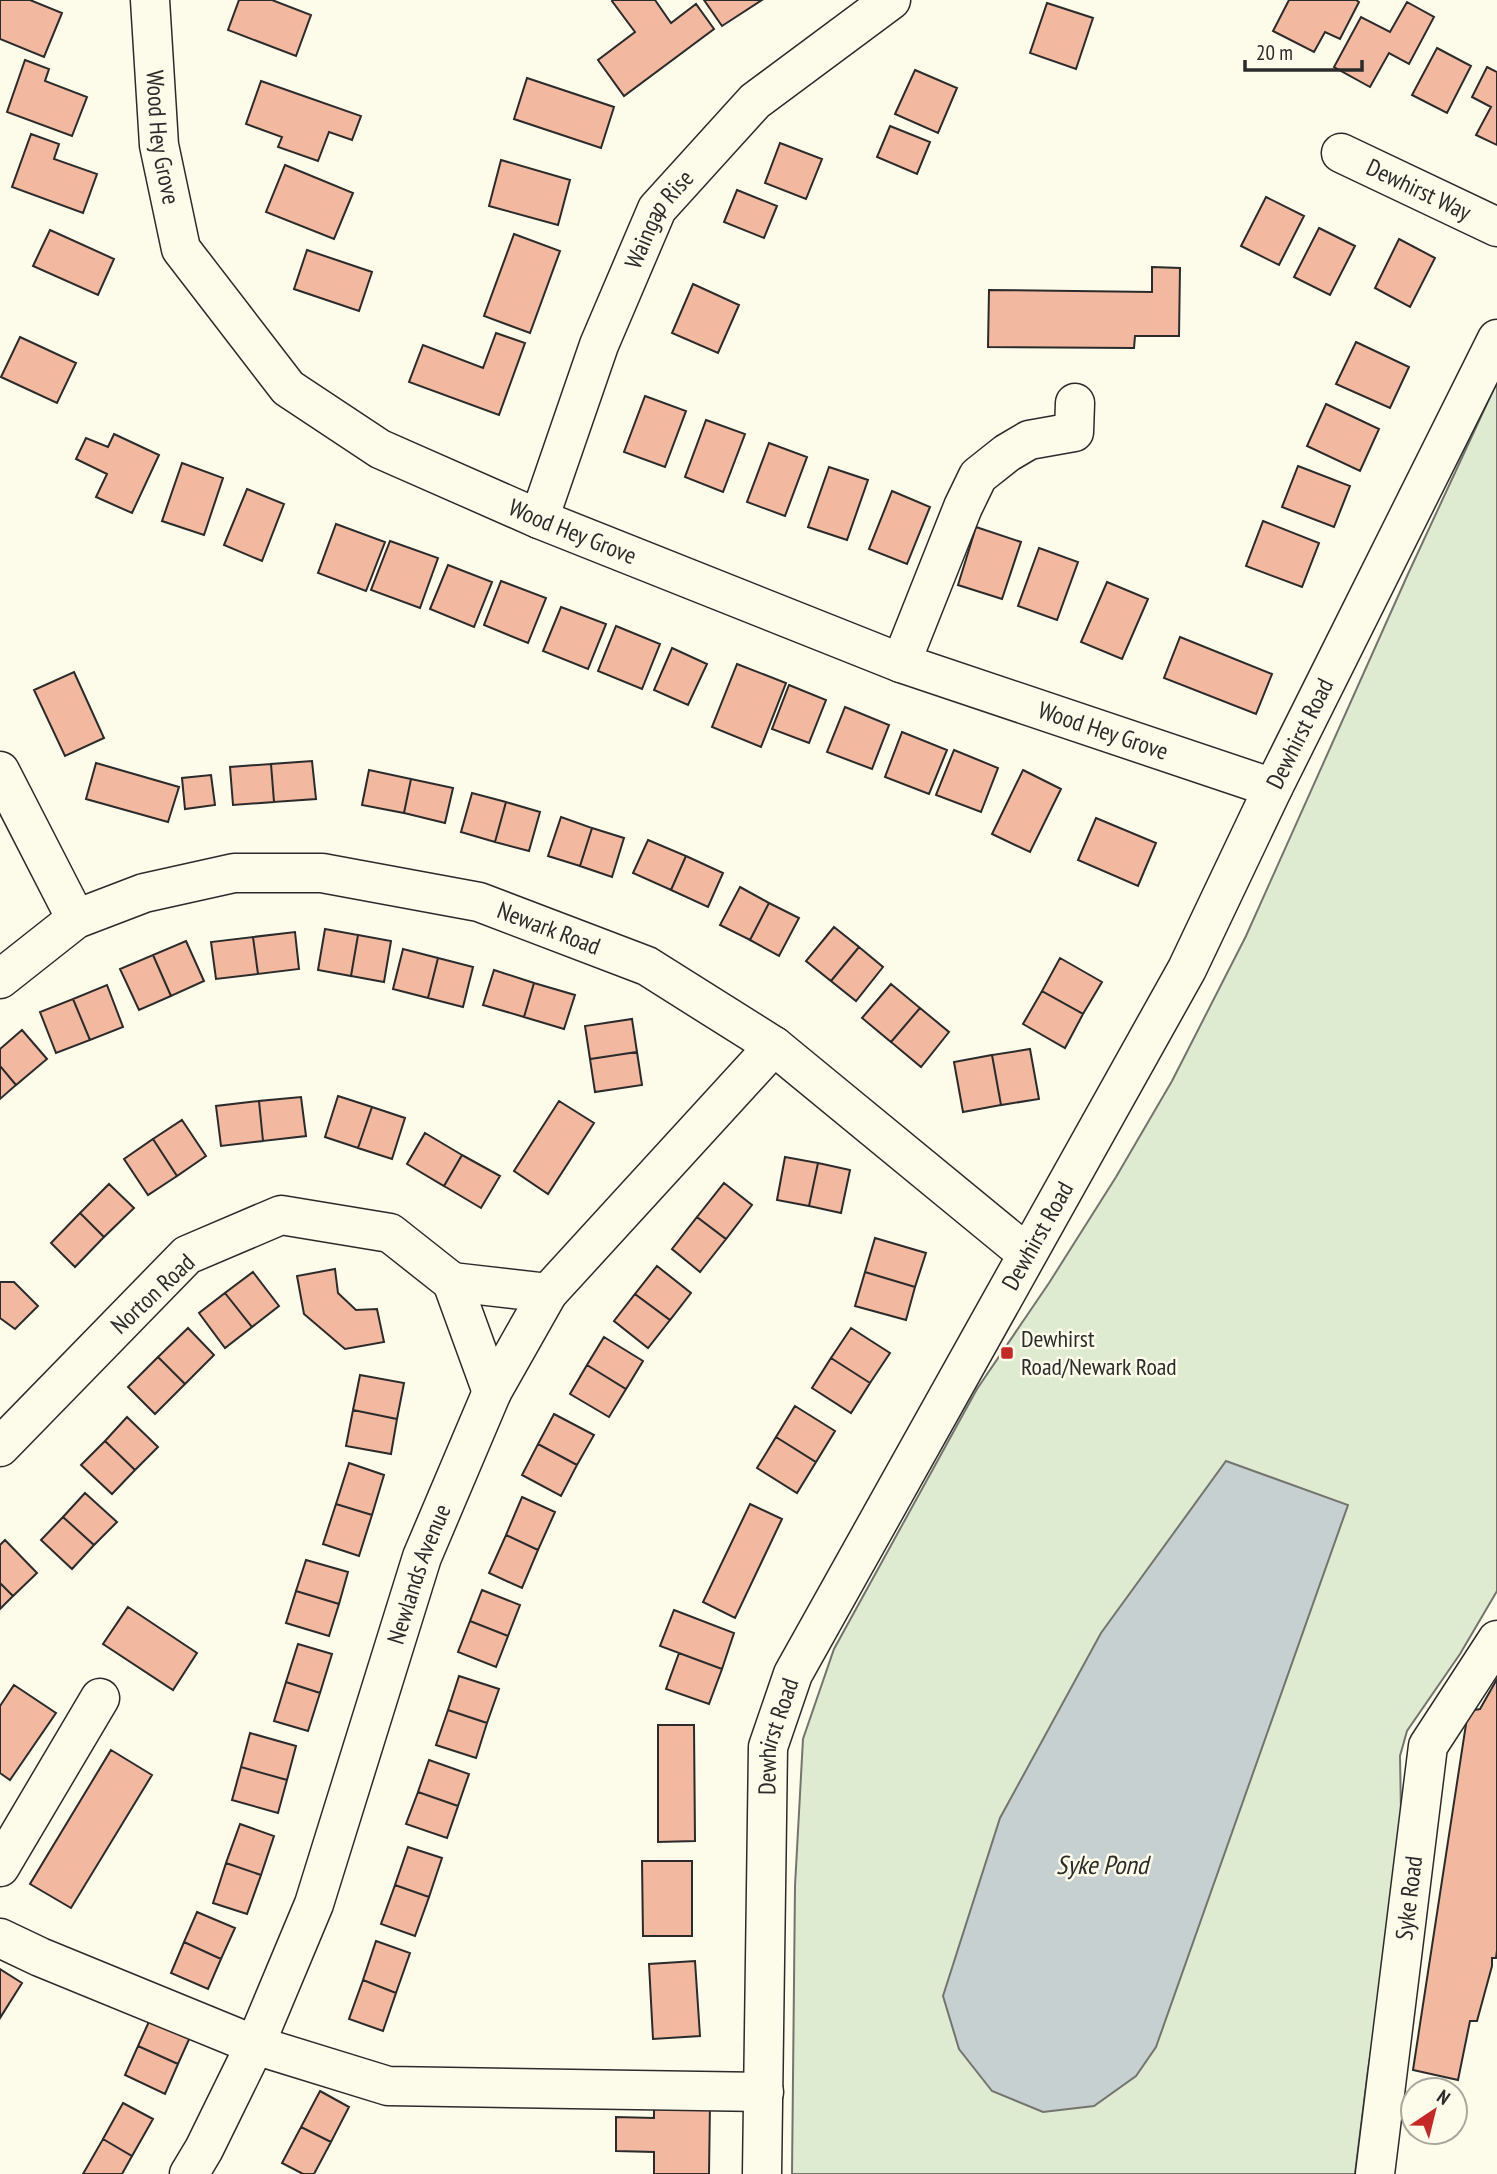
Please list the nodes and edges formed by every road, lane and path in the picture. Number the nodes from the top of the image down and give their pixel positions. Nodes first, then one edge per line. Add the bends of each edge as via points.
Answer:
1 (150, 0) edge
2 (891, 0) edge
3 (1340, 153) dead end
4 (1497, 227) edge
5 (1497, 339) edge
6 (1075, 403) dead end
7 (539, 519) junction
8 (901, 663) junction
9 (0, 771) edge
10 (1273, 788) junction
11 (76, 919) junction
12 (0, 979) edge
13 (774, 1046) junction
14 (1027, 1254) junction
15 (452, 1282) junction
16 (548, 1293) junction
17 (492, 1392) junction
18 (0, 1447) edge
19 (1497, 1640) edge
20 (100, 1698) dead end
21 (0, 1867) edge
22 (0, 1938) edge
23 (255, 2045) junction
24 (764, 2092) junction
25 (189, 2174) edge
26 (762, 2174) edge
27 (1375, 2174) edge

1 - 7 street, Wood Hey Grove via 159,145 181,249 288,388 380,449
2 - 7 street, Waingap Rise via 755,100 657,209 599,345
3 - 4 street, Dewhirst Way
5 - 10 street, Dewhirst Road
6 - 8 street via 1074,432 1029,440 978,476
7 - 8 street, Wood Hey Grove
8 - 10 street, Wood Hey Grove
9 - 11 street
10 - 14 street, Dewhirst Road via 1187,969
11 - 12 street, Newark Road
11 - 13 street, Newark Road via 145,893 234,873 322,873 491,906 647,966
13 - 14 street, Newark Road
13 - 16 street, Newlands Avenue
14 - 24 street, Dewhirst Road via 793,1674 768,1747
15 - 16 street
15 - 17 street
15 - 18 street, Norton Road via 390,1233 281,1215 187,1255
16 - 17 street, Newlands Avenue
17 - 23 street, Newlands Avenue via 422,1558 314,1903
19 - 27 street, Syke Road via 1428,1746
20 - 21 street
22 - 23 street
23 - 24 street via 388,2086
23 - 25 street, Newlands Avenue
24 - 26 street, Dewhirst Road

